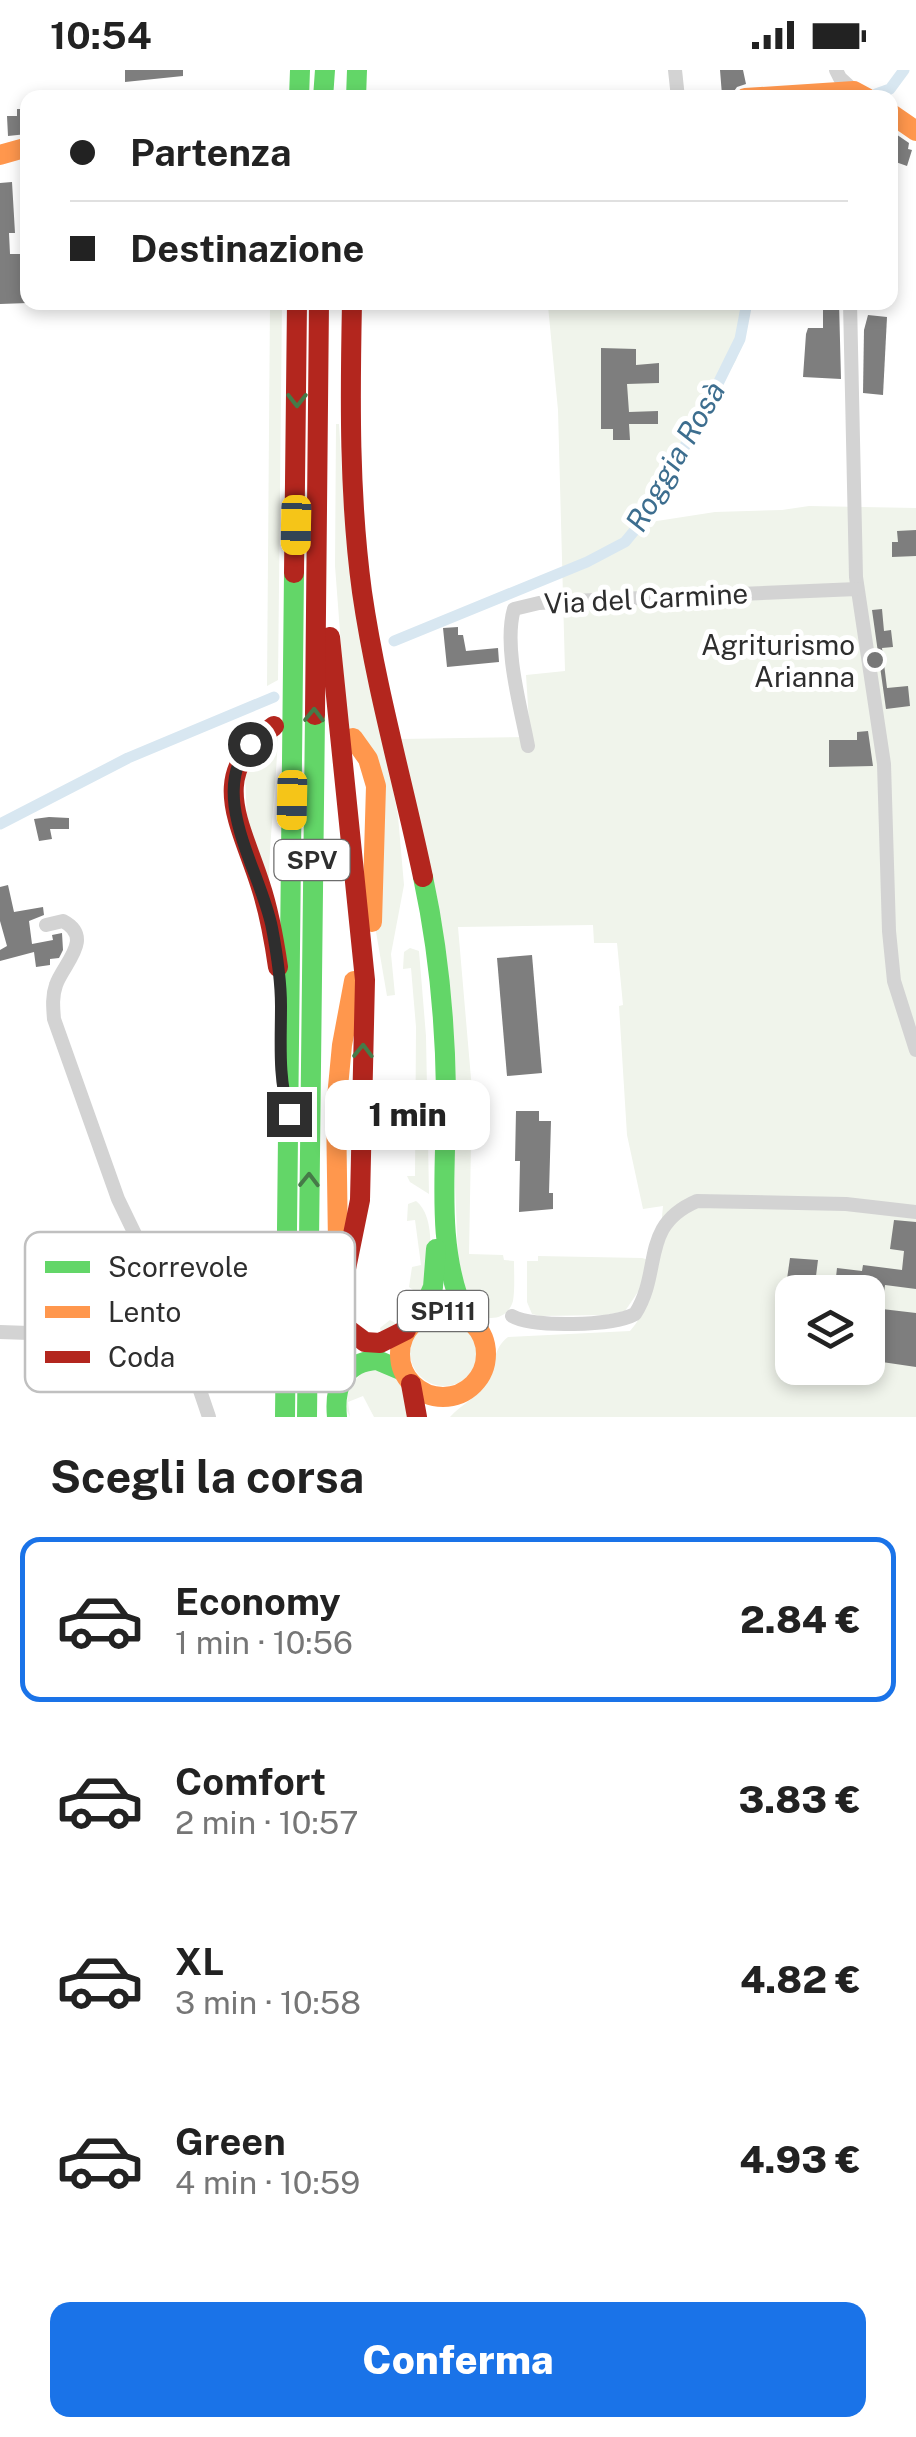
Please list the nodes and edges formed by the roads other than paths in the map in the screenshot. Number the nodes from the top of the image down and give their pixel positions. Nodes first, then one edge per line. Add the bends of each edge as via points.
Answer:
1 (836, 70) edge
2 (855, 90) edge
3 (297, 310) edge
4 (319, 310) edge
5 (328, 310) edge
6 (352, 310) edge
7 (850, 310) edge
8 (857, 588) junction
9 (274, 726) dead end
10 (353, 738) dead end
11 (528, 746) dead end
12 (408, 818) junction
13 (46, 925) dead end
14 (362, 950) junction
15 (365, 980) junction
16 (916, 1050) edge
17 (289, 1114) junction
18 (916, 1212) edge
19 (134, 1232) edge
20 (287, 1232) edge
21 (309, 1232) edge
22 (339, 1232) edge
23 (355, 1236) edge
24 (512, 1316) dead end
25 (466, 1317) junction
26 (413, 1324) junction
27 (0, 1332) edge
28 (25, 1333) edge
29 (355, 1335) edge
30 (355, 1366) edge
31 (407, 1377) junction
32 (200, 1392) edge
33 (285, 1392) edge
34 (307, 1392) edge
35 (454, 1396) junction
36 (209, 1417) edge
37 (285, 1417) edge
38 (307, 1417) edge
39 (417, 1417) edge
40 (440, 1417) edge

1 - 2 street
3 -> 17 main road, SPV
21 -> 4 main road, SPV
5 - 14 main road via 328,606
6 - 12 main road, SP111 via 350,443 358,558
7 - 8 street
8 - 11 street, Via del Carmine via 514,609 515,680
8 - 16 street via 884,764 894,981
9 - 17 main road via 245,750 232,799 273,934 281,996 280,1086
10 - 15 main road via 372,767 377,792
12 - 25 main road, SP111 via 438,964 448,1256
12 - 26 main road, SP111 via 428,985 436,1262 433,1287
13 - 19 street via 63,920 75,932 74,956 54,990 54,1018
14 - 15 main road
14 - 22 main road via 342,1032 336,1098
23 -> 15 main road
17 - 20 main road, SPV
18 - 24 street via 697,1200 663,1224 634,1314 600,1322
25 - 26 main road, SP111 via 438,1310
25 - 35 main road, SP111 via 485,1342 485,1365 474,1384
26 - 29 main road via 380,1343
26 - 31 main road, SP111 via 400,1346
27 - 28 street
30 - 31 main road via 378,1359 395,1363
31 - 35 main road via 431,1396
31 - 39 main road, SP111
32 - 36 street
33 - 37 main road, SPV
38 -> 34 main road, SPV
35 - 40 main road, SP111

